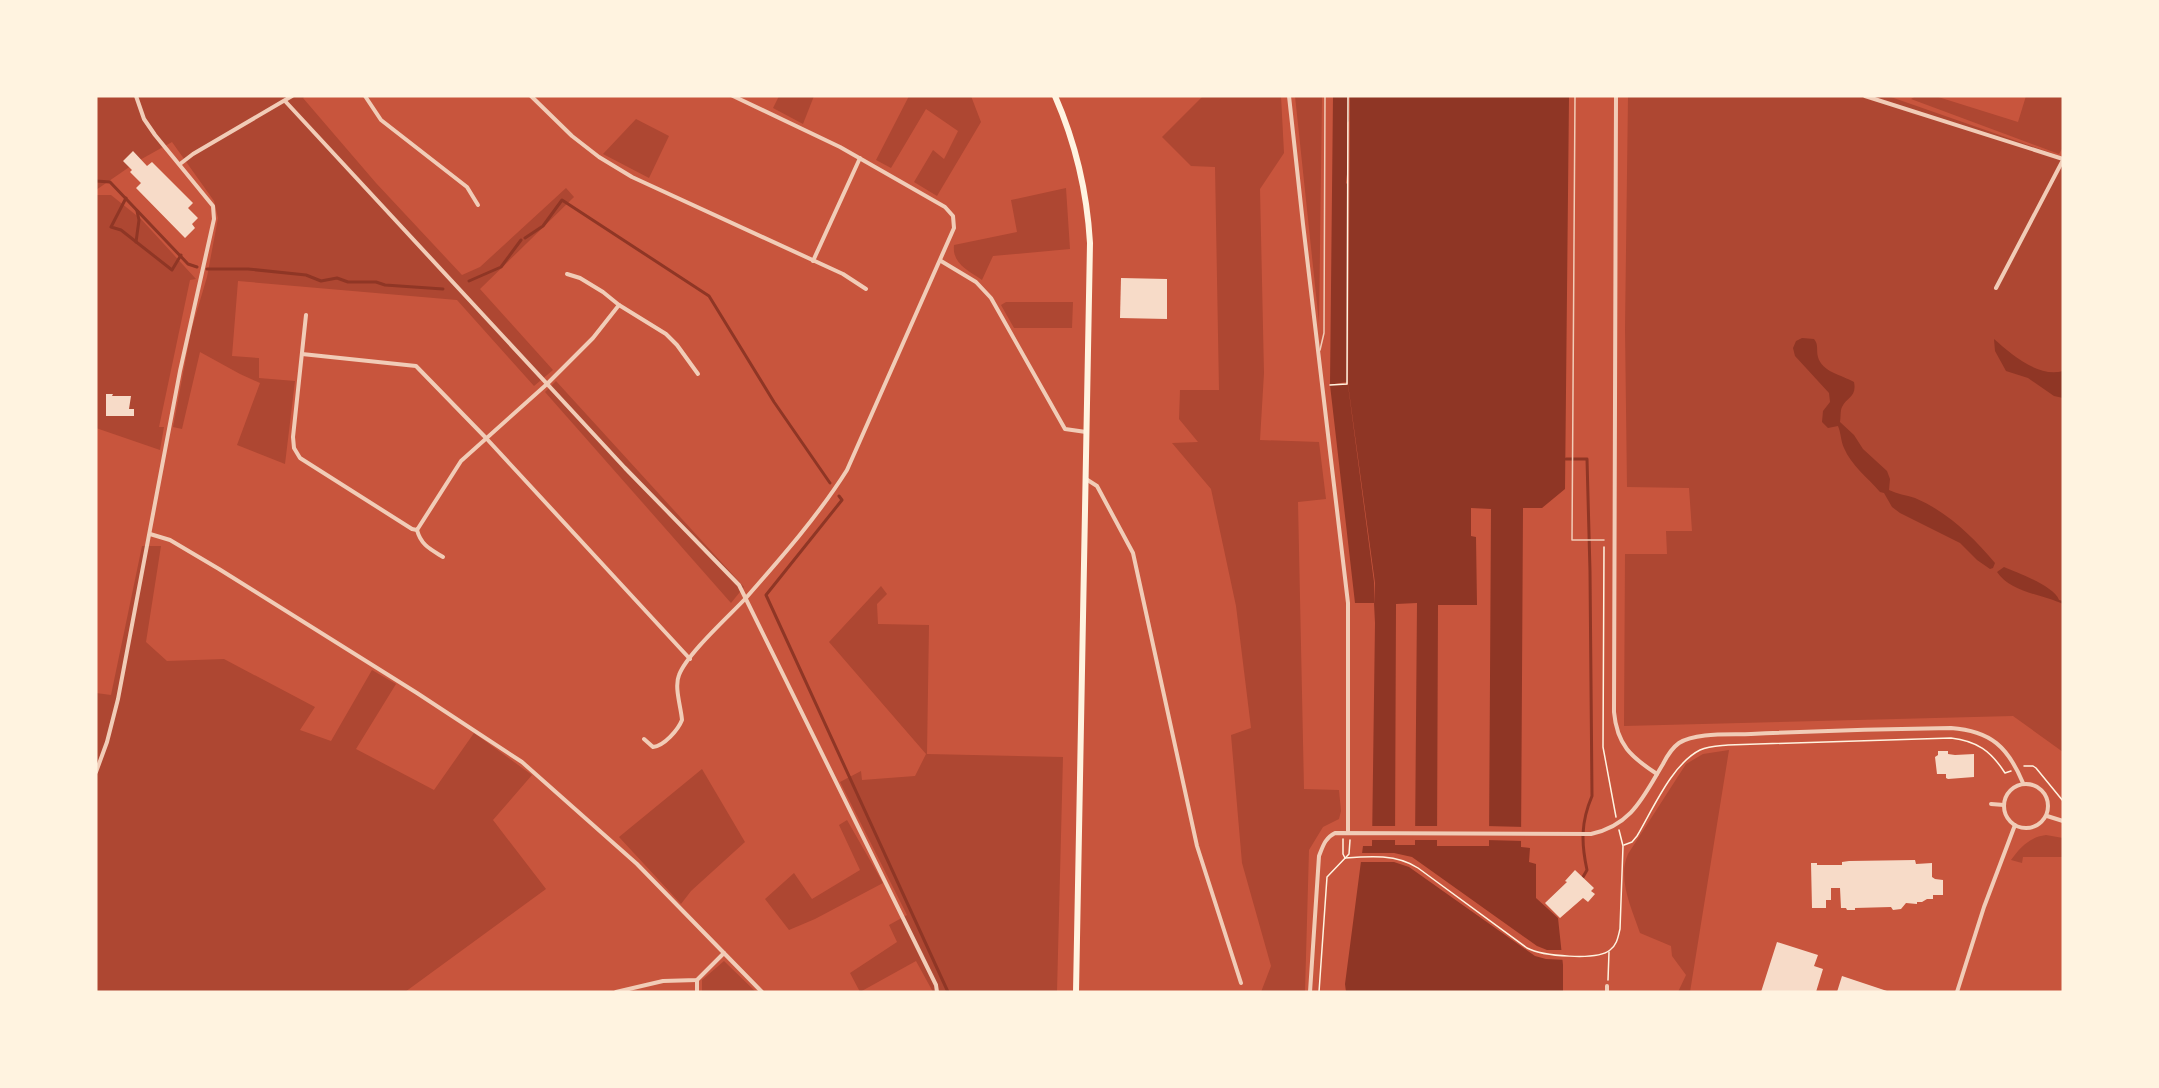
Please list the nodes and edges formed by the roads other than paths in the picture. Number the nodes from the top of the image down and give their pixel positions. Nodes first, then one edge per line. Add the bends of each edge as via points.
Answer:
1 (136, 96) edge
2 (292, 96) edge
3 (364, 96) edge
4 (531, 96) edge
5 (733, 96) edge
6 (1055, 96) edge
7 (1289, 96) edge
8 (1325, 96) edge
9 (1575, 96) edge
10 (1617, 96) edge
11 (1864, 96) edge
12 (285, 101) junction
13 (860, 158) junction
14 (2063, 160) edge
15 (180, 164) junction
16 (478, 205) dead end
17 (813, 261) junction
18 (941, 261) junction
19 (567, 274) dead end
20 (1996, 288) dead end
21 (866, 289) dead end
22 (619, 305) junction
23 (306, 315) dead end
24 (302, 354) junction
25 (1318, 355) junction
26 (698, 374) dead end
27 (547, 384) junction
28 (1086, 432) junction
29 (486, 438) junction
30 (1086, 479) junction
31 (417, 530) junction
32 (150, 534) junction
33 (1604, 540) road end
34 (443, 557) dead end
35 (746, 598) junction
36 (690, 659) junction
37 (644, 739) dead end
38 (96, 772) edge
39 (1657, 774) junction
40 (2022, 783) junction
41 (1990, 804) dead end
42 (2004, 805) junction
43 (2047, 816) junction
44 (2063, 821) edge
45 (2015, 825) junction
46 (1348, 833) junction
47 (724, 953) junction
48 (697, 980) junction
49 (1241, 983) dead end
50 (616, 992) edge
51 (697, 992) edge
52 (762, 992) edge
53 (937, 992) edge
54 (1076, 992) edge
55 (1310, 992) edge
56 (1957, 992) edge

1 - 15 street via 144,119
2 - 12 street
3 - 16 street via 381,120 467,187
4 - 17 street via 599,157 641,181
5 - 13 street
6 - 28 main road via 1077,153 1088,211
7 - 25 street
8 - 25 lane via 1324,333
9 - 33 lane via 1572,540
10 - 39 street via 1614,712 1615,727 1628,753
11 - 14 street
12 - 15 street
12 - 27 street
13 - 17 street
13 - 18 street via 945,207 953,216 954,228
14 - 20 street
15 - 32 street via 213,206 214,219 180,371
17 - 21 street
18 - 28 street via 976,282 991,298 1065,429
18 - 35 street via 847,470 830,497
19 - 22 street via 580,278
22 - 26 street via 666,334
22 - 27 street via 593,338
23 - 24 street
24 - 29 street via 416,366
24 - 31 street via 293,437 300,458
25 - 46 street via 1348,603
27 - 29 street
27 - 35 street via 739,585
28 - 30 main road
29 - 31 street via 461,461
29 - 36 street
30 - 49 street via 1097,486 1133,553 1197,846
30 - 54 main road
31 - 34 street via 424,546
32 - 38 street via 118,699
32 - 47 street via 170,540 219,569 522,762 637,864
35 - 36 street
35 - 53 street
36 - 37 street via 677,682 680,726 659,746 653,747
39 - 40 street via 1671,751 1690,738 1951,728 1983,734 2008,753
39 - 46 street via 1629,816 1591,834
40 - 42 street via 2009,791
40 - 43 street via 2038,786 2044,792
41 - 42 street
42 - 45 street
43 - 44 street
43 - 45 street via 2029,828
45 - 56 street
46 - 55 street via 1329,836 1319,856
47 - 48 street
47 - 52 street
48 - 50 street via 663,981
48 - 51 street

